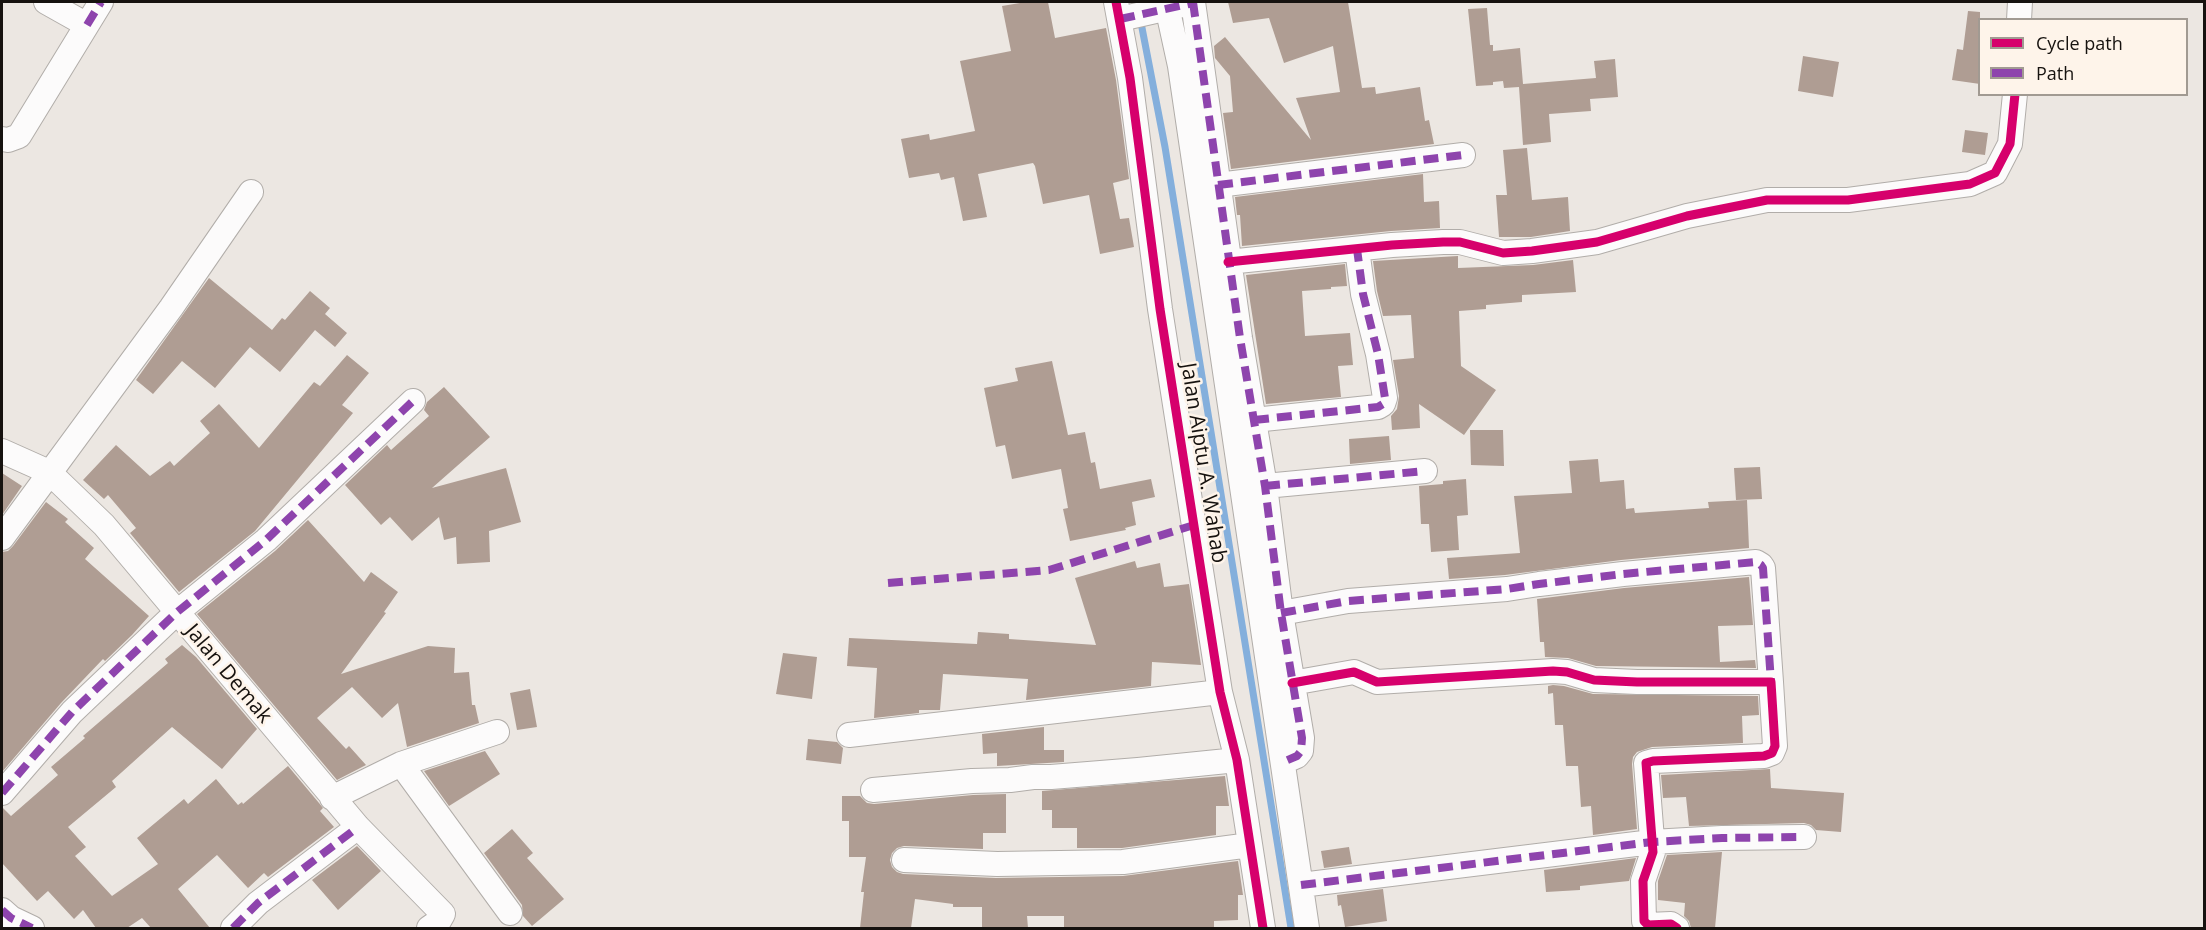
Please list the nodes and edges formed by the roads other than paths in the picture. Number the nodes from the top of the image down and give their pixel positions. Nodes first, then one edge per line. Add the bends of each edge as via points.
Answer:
1 (46, 2) edge
2 (101, 2) edge
3 (1193, 2) edge
4 (2020, 2) edge
5 (1164, 6) edge
6 (1121, 12) edge
7 (2019, 18) edge
8 (87, 24) junction
9 (2014, 96) edge
10 (2, 139) edge
11 (1463, 156) dead end
12 (1218, 185) junction
13 (251, 192) dead end
14 (1357, 249) junction
15 (1228, 262) junction
16 (413, 401) dead end
17 (1254, 420) junction
18 (2, 451) edge
19 (1425, 471) dead end
20 (49, 472) junction
21 (1265, 486) junction
22 (2, 538) edge
23 (176, 613) junction
24 (1281, 613) junction
25 (1771, 682) junction
26 (1292, 683) junction
27 (1220, 692) junction
28 (498, 732) dead end
29 (849, 735) dead end
30 (1237, 760) junction
31 (1283, 762) junction
32 (400, 764) junction
33 (873, 790) dead end
34 (2, 793) edge
35 (332, 798) junction
36 (358, 827) junction
37 (1804, 837) dead end
38 (1652, 842) junction
39 (1250, 845) junction
40 (904, 860) dead end
41 (1301, 885) junction
42 (2, 910) edge
43 (510, 913) dead end
44 (436, 921) edge
45 (32, 928) edge
46 (233, 928) edge
47 (1263, 928) edge
48 (1307, 928) edge
49 (1677, 928) edge

1 - 8 street
2 - 8 street
3 - 5 street
3 - 12 street
4 - 7 street
5 - 6 street
5 - 31 street via 1182,77
6 - 27 street, Jalan Aiptu A. Wahab via 1160,309
8 - 10 street via 19,136
9 - 14 street via 2010,144 1995,173 1970,184 1848,200 1767,200 1687,216 1597,242 1532,251 1503,254 1453,242
11 - 12 street
12 - 15 street
13 - 20 street
14 - 15 street
14 - 17 street via 1378,354 1383,404
15 - 17 street
16 - 23 street via 266,540
17 - 21 street
18 - 20 street, Jalan Demak
19 - 21 street
20 - 22 street
20 - 23 street, Jalan Demak via 104,525
21 - 24 street
23 - 34 street via 72,712
23 - 35 street, Jalan Demak
24 - 25 street via 1348,601 1507,590 1756,562 1763,568
24 - 26 street
25 - 26 street via 1594,680 1553,671 1377,682 1354,672
25 - 38 street via 1775,746 1772,753 1646,763
26 - 31 street via 1302,745 1297,756
27 - 29 street
27 - 30 street, Jalan Aiptu A. Wahab
28 - 32 street
30 - 33 street
30 - 39 street, Jalan Aiptu A. Wahab
31 - 41 street
32 - 35 street
32 - 43 street
35 - 36 street, Jalan Demak
36 - 44 street, Jalan Demak
36 - 46 street via 258,903
37 - 38 street
38 - 41 street
38 - 49 street via 1653,856 1643,881 1644,921 1648,925 1671,924
39 - 40 street via 1123,862 997,864
39 - 47 street, Jalan Aiptu A. Wahab
41 - 48 street
42 - 45 street

